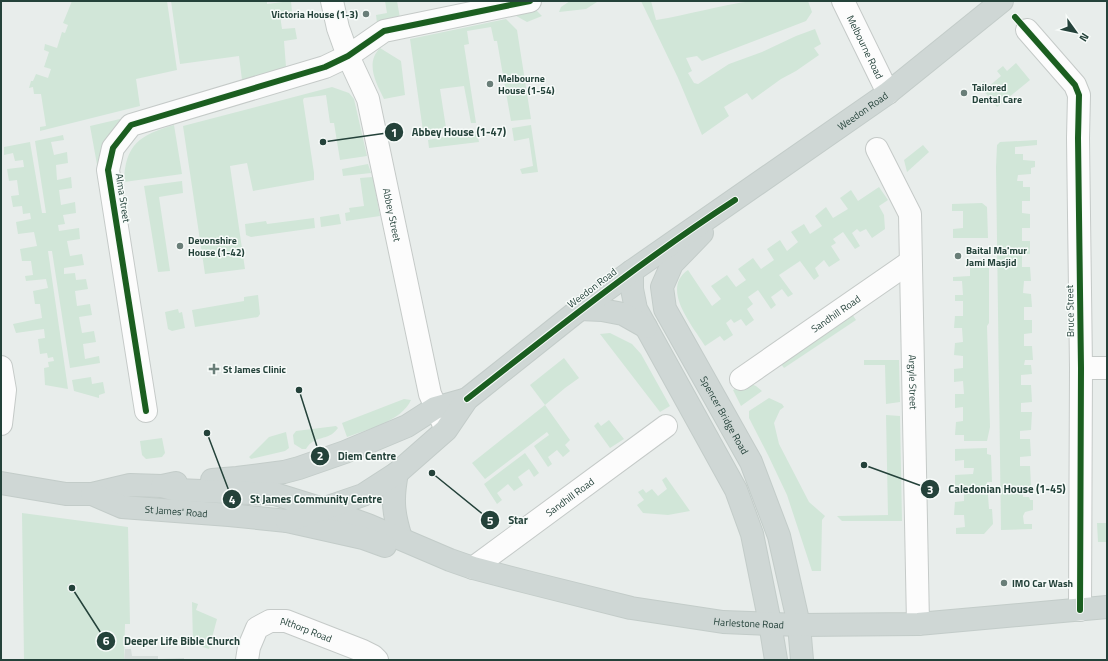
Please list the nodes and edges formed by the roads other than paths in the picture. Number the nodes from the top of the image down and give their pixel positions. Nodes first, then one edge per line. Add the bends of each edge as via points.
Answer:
1 (332, 1) edge
2 (530, 1) edge
3 (843, 1) edge
4 (1002, 1) edge
5 (1027, 30) dead end
6 (348, 56) junction
7 (888, 93) junction
8 (877, 149) dead end
9 (735, 200) junction
10 (910, 262) junction
11 (632, 271) junction
12 (580, 309) junction
13 (646, 327) junction
14 (1, 367) edge
15 (1081, 368) junction
16 (1107, 368) edge
17 (740, 379) dead end
18 (468, 399) junction
19 (435, 408) junction
20 (146, 411) dead end
21 (1, 424) edge
22 (666, 426) dead end
23 (446, 430) junction
24 (284, 472) joint
25 (397, 473) junction
26 (1, 483) edge
27 (162, 486) junction
28 (92, 494) junction
29 (323, 509) junction
30 (287, 521) junction
31 (401, 538) junction
32 (450, 560) junction
33 (473, 568) junction
34 (1107, 606) edge
35 (1080, 610) junction
36 (770, 624) junction
37 (918, 624) junction
38 (799, 625) junction
39 (370, 656) edge
40 (247, 660) edge
41 (776, 660) edge
42 (802, 660) edge

1 - 6 street, Abbey Street
2 - 6 street via 384,31
3 - 7 street, Melbourne Road
4 - 7 main road, Weedon Road
5 - 15 street, Bruce Street via 1075,85 1079,95
6 - 19 street, Abbey Street via 368,99
6 - 20 street, Alma Street via 325,67 131,125 113,148 108,170
7 - 9 main road, Weedon Road
8 - 10 street, Argyle Street via 910,214
9 - 11 main road, Weedon Road
9 - 38 main road, Spencer Bridge Road via 672,264 662,287 664,303 665,309 751,462 779,536
10 - 17 street, Sandhill Road
10 - 37 street, Argyle Street
11 - 12 main road, Weedon Road
11 - 13 main road via 636,309
12 - 13 main road via 623,314
12 - 18 main road, Weedon Road
13 - 36 main road via 736,490 752,534
14 - 21 street via 5,390
15 - 16 street
15 - 35 street, Bruce Street
18 - 19 main road, Weedon Road
18 - 23 main road, Weedon Road
19 - 23 street, Abbey Street
19 - 24 main road, Weedon Road via 407,426 345,452
22 - 33 street, Sandhill Road
23 - 25 main road, Weedon Road
24 - 27 main road, St James' Road via 182,481
25 - 29 main road, Weedon Road via 363,495
25 - 31 main road via 393,498
26 - 28 main road, St James' Road via 66,494
27 - 28 main road, St James' Road via 130,485
27 - 29 main road, St James' Road via 177,490 275,494
28 - 30 main road, St James' Road via 122,507
29 - 30 main road, St James' Road
29 - 31 main road, Harlestone Road
30 - 32 main road, St James' Road via 363,538 399,551
31 - 32 main road, Harlestone Road
32 - 33 main road, Harlestone Road
33 - 36 main road, Harlestone Road via 631,608 723,622
34 - 35 main road, Harlestone Road
35 - 37 main road, Harlestone Road
36 - 38 main road, Harlestone Road
36 - 41 main road
37 - 38 main road, Harlestone Road
38 - 42 main road, Spencer Bridge Road
39 - 40 street, Althorp Road via 286,622 270,621 257,628

